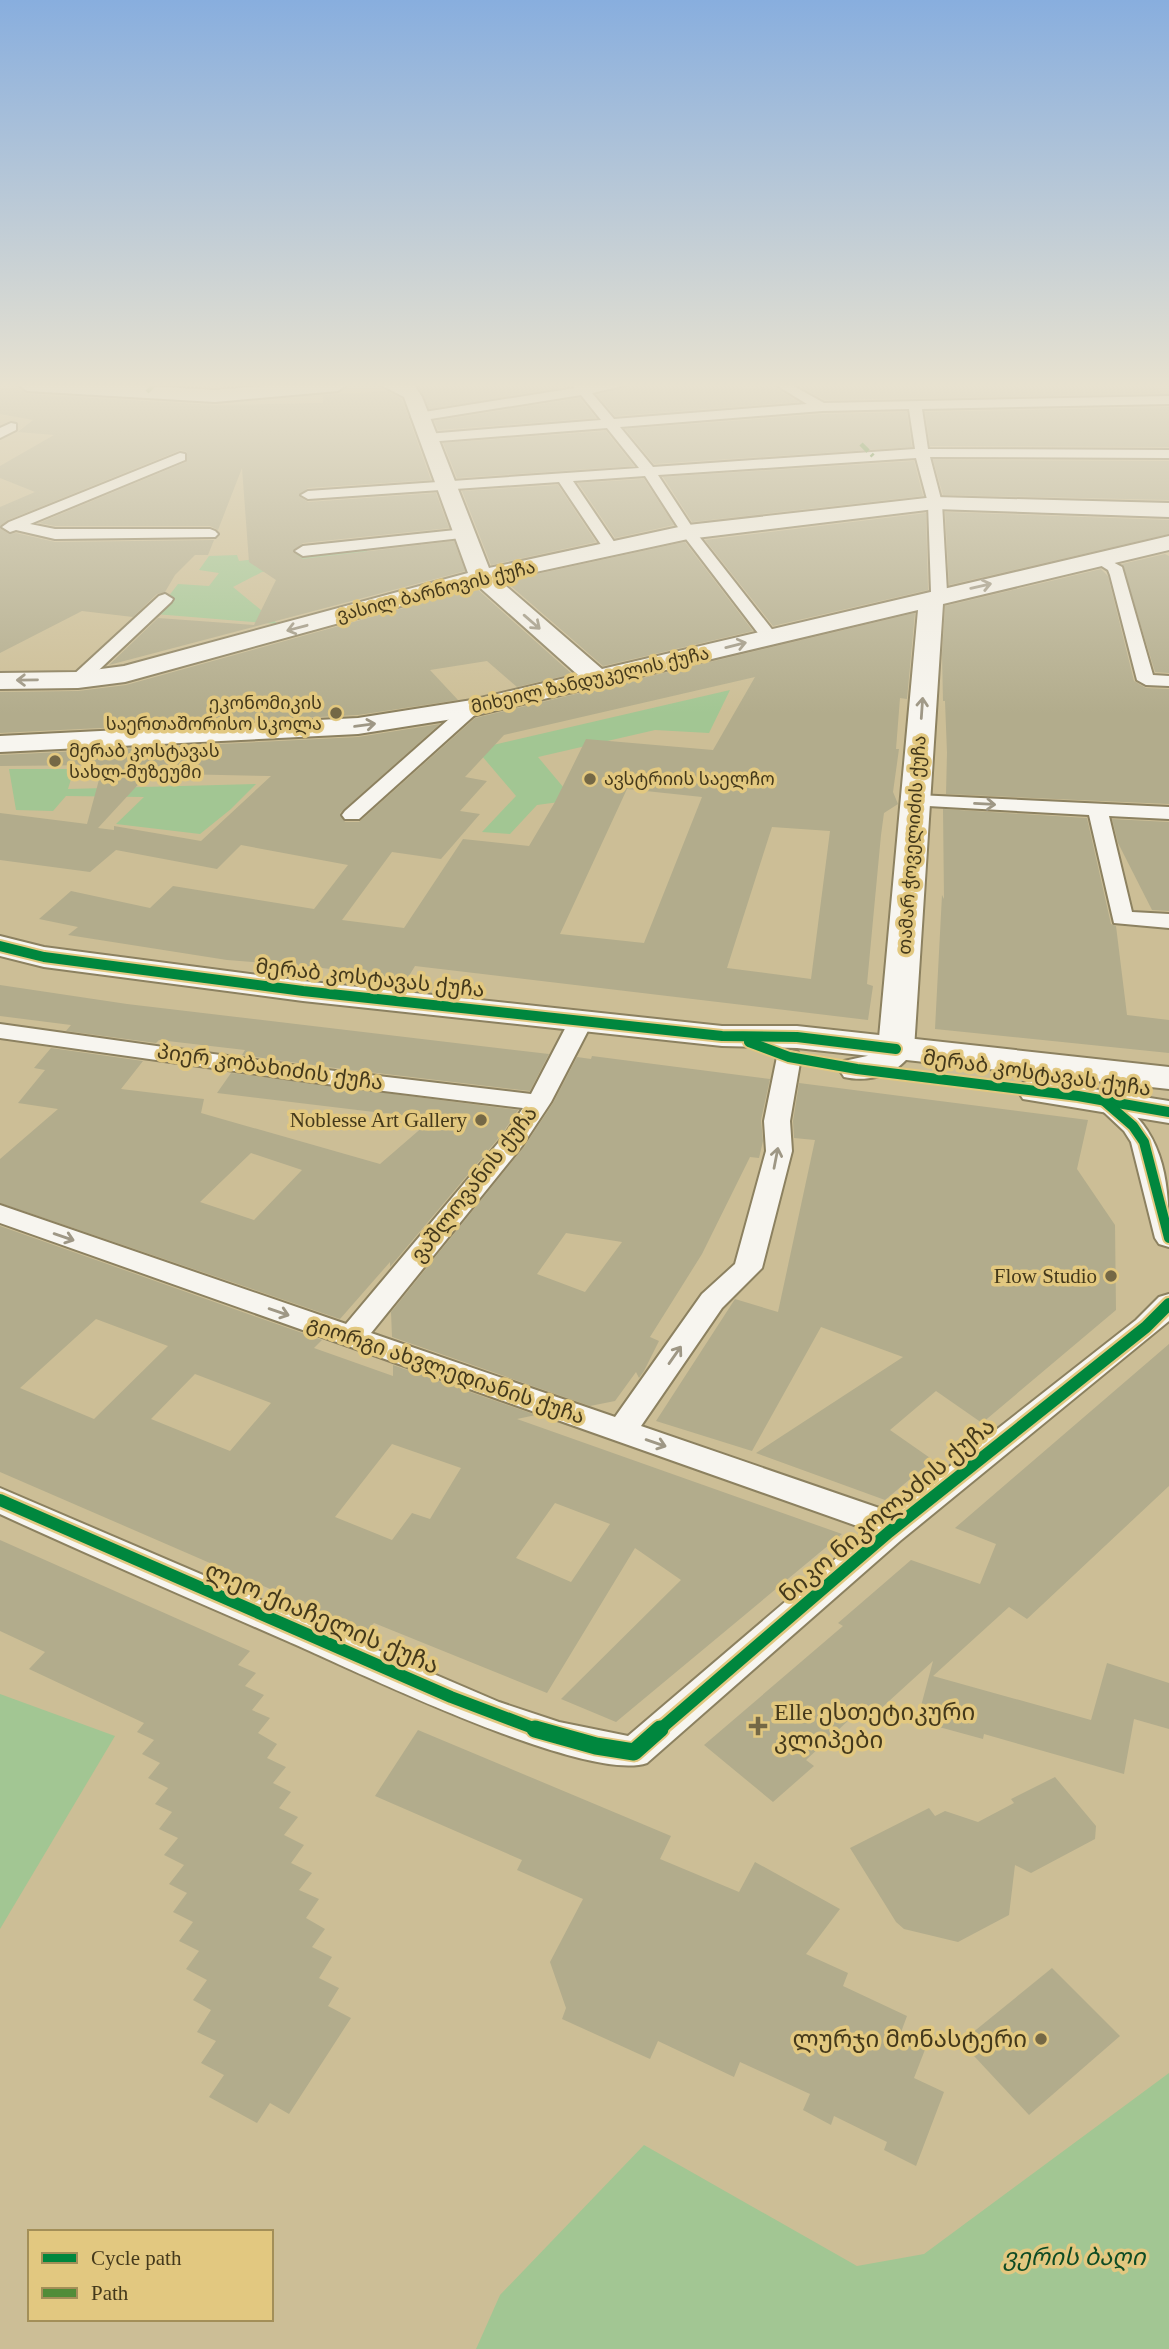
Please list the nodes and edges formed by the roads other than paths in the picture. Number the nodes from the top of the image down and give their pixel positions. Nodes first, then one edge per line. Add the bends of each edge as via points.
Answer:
1 (88, 495) edge
2 (309, 495) dead end
3 (316, 495) edge
4 (447, 495) edge
5 (574, 495) edge
6 (664, 495) edge
7 (933, 495) edge
8 (935, 503) junction
9 (1169, 510) edge
10 (13, 525) junction
11 (688, 532) junction
12 (210, 534) dead end
13 (465, 534) junction
14 (0, 535) edge
15 (1169, 543) edge
16 (611, 549) junction
17 (303, 551) dead end
18 (1100, 560) junction
19 (481, 577) junction
20 (935, 597) junction
21 (164, 600) dead end
22 (770, 637) junction
23 (598, 679) junction
24 (78, 680) junction
25 (0, 681) edge
26 (1169, 681) edge
27 (472, 708) junction
28 (0, 744) edge
29 (917, 801) junction
30 (1098, 811) junction
31 (1169, 813) edge
32 (352, 815) dead end
33 (1169, 921) edge
34 (0, 946) edge
35 (581, 1021) junction
36 (0, 1031) edge
37 (736, 1037) junction
38 (896, 1049) junction
39 (789, 1057) junction
40 (857, 1069) junction
41 (1169, 1078) edge
42 (1103, 1100) junction
43 (539, 1102) junction
44 (1169, 1112) edge
45 (0, 1214) edge
46 (1169, 1238) edge
47 (1169, 1304) edge
48 (352, 1337) junction
49 (622, 1430) junction
50 (0, 1500) edge
51 (889, 1532) junction
52 (634, 1752) joint

1 - 10 street
2 - 3 street
4 - 13 street
5 - 16 street
6 - 11 street
7 - 8 street
8 - 9 street, ვასილ ბარნოვის ქუჩა
8 - 11 street, ვასილ ბარნოვის ქუჩა
8 - 20 street via 939,592
10 - 12 street via 55,534
10 - 14 street
11 - 16 street, ვასილ ბარნოვის ქუჩა
11 - 22 street
13 - 17 street
13 - 19 street
15 - 18 street, მიხეილ ზანდუკელის ქუჩა
16 - 19 street, ვასილ ბარნოვის ქუჩა
20 -> 18 street, მიხეილ ზანდუკელის ქუჩა
18 - 26 street via 1114,567 1118,575 1146,680
19 -> 23 street
19 -> 24 street, ვასილ ბარნოვის ქუჩა via 146,669
20 - 22 street, მიხეილ ზანდუკელის ქუჩა
29 -> 20 street, თამარ ჭოველიძის ქუჩა via 930,603
21 - 24 street
23 -> 22 street, მიხეილ ზანდუკელის ქუჩა
23 - 27 street, მიხეილ ზანდუკელის ქუჩა
24 -> 25 street, ვასილ ბარნოვის ქუჩა
28 -> 27 street, მიხეილ ზანდუკელის ქუჩა via 358,726
27 - 32 street
29 -> 30 street
29 - 38 street, თამარ ჭოველიძის ქუჩა
30 - 31 street
30 - 33 street via 1122,918
34 - 35 street, მერაბ კოსტავას ქუჩა via 44,957 303,991
35 - 37 street, მერაბ კოსტავას ქუჩა
35 - 43 street, ვაშლოვანის ქუჩა
36 - 43 street, პიერ კობახიძის ქუჩა
37 - 38 street, მერაბ კოსტავას ქუჩა via 797,1037
37 - 39 street, მერაბ კოსტავას ქუჩა
38 - 40 street via 884,1062
38 - 41 street, მერაბ კოსტავას ქუჩა
39 - 40 street, მერაბ კოსტავას ქუჩა
49 -> 39 street via 712,1301 748,1268 779,1151 777,1121
40 - 42 street, მერაბ კოსტავას ქუჩა
42 - 44 street, მერაბ კოსტავას ქუჩა
42 - 46 street via 1144,1142
43 - 48 street, ვაშლოვანის ქუჩა via 513,1141
45 -> 48 street, გიორგი ახვლედიანის ქუჩა
47 - 51 street, ნიკო ნიკოლაძის ქუჩა
48 - 49 street, გიორგი ახვლედიანის ქუჩა
49 -> 51 street, გიორგი ახვლედიანის ქუჩა via 871,1518
50 - 52 street, ლეო ქიაჩელის ქუჩა via 456,1698 552,1735 597,1748
51 - 52 street, ნიკო ნიკოლაძის ქუჩა

